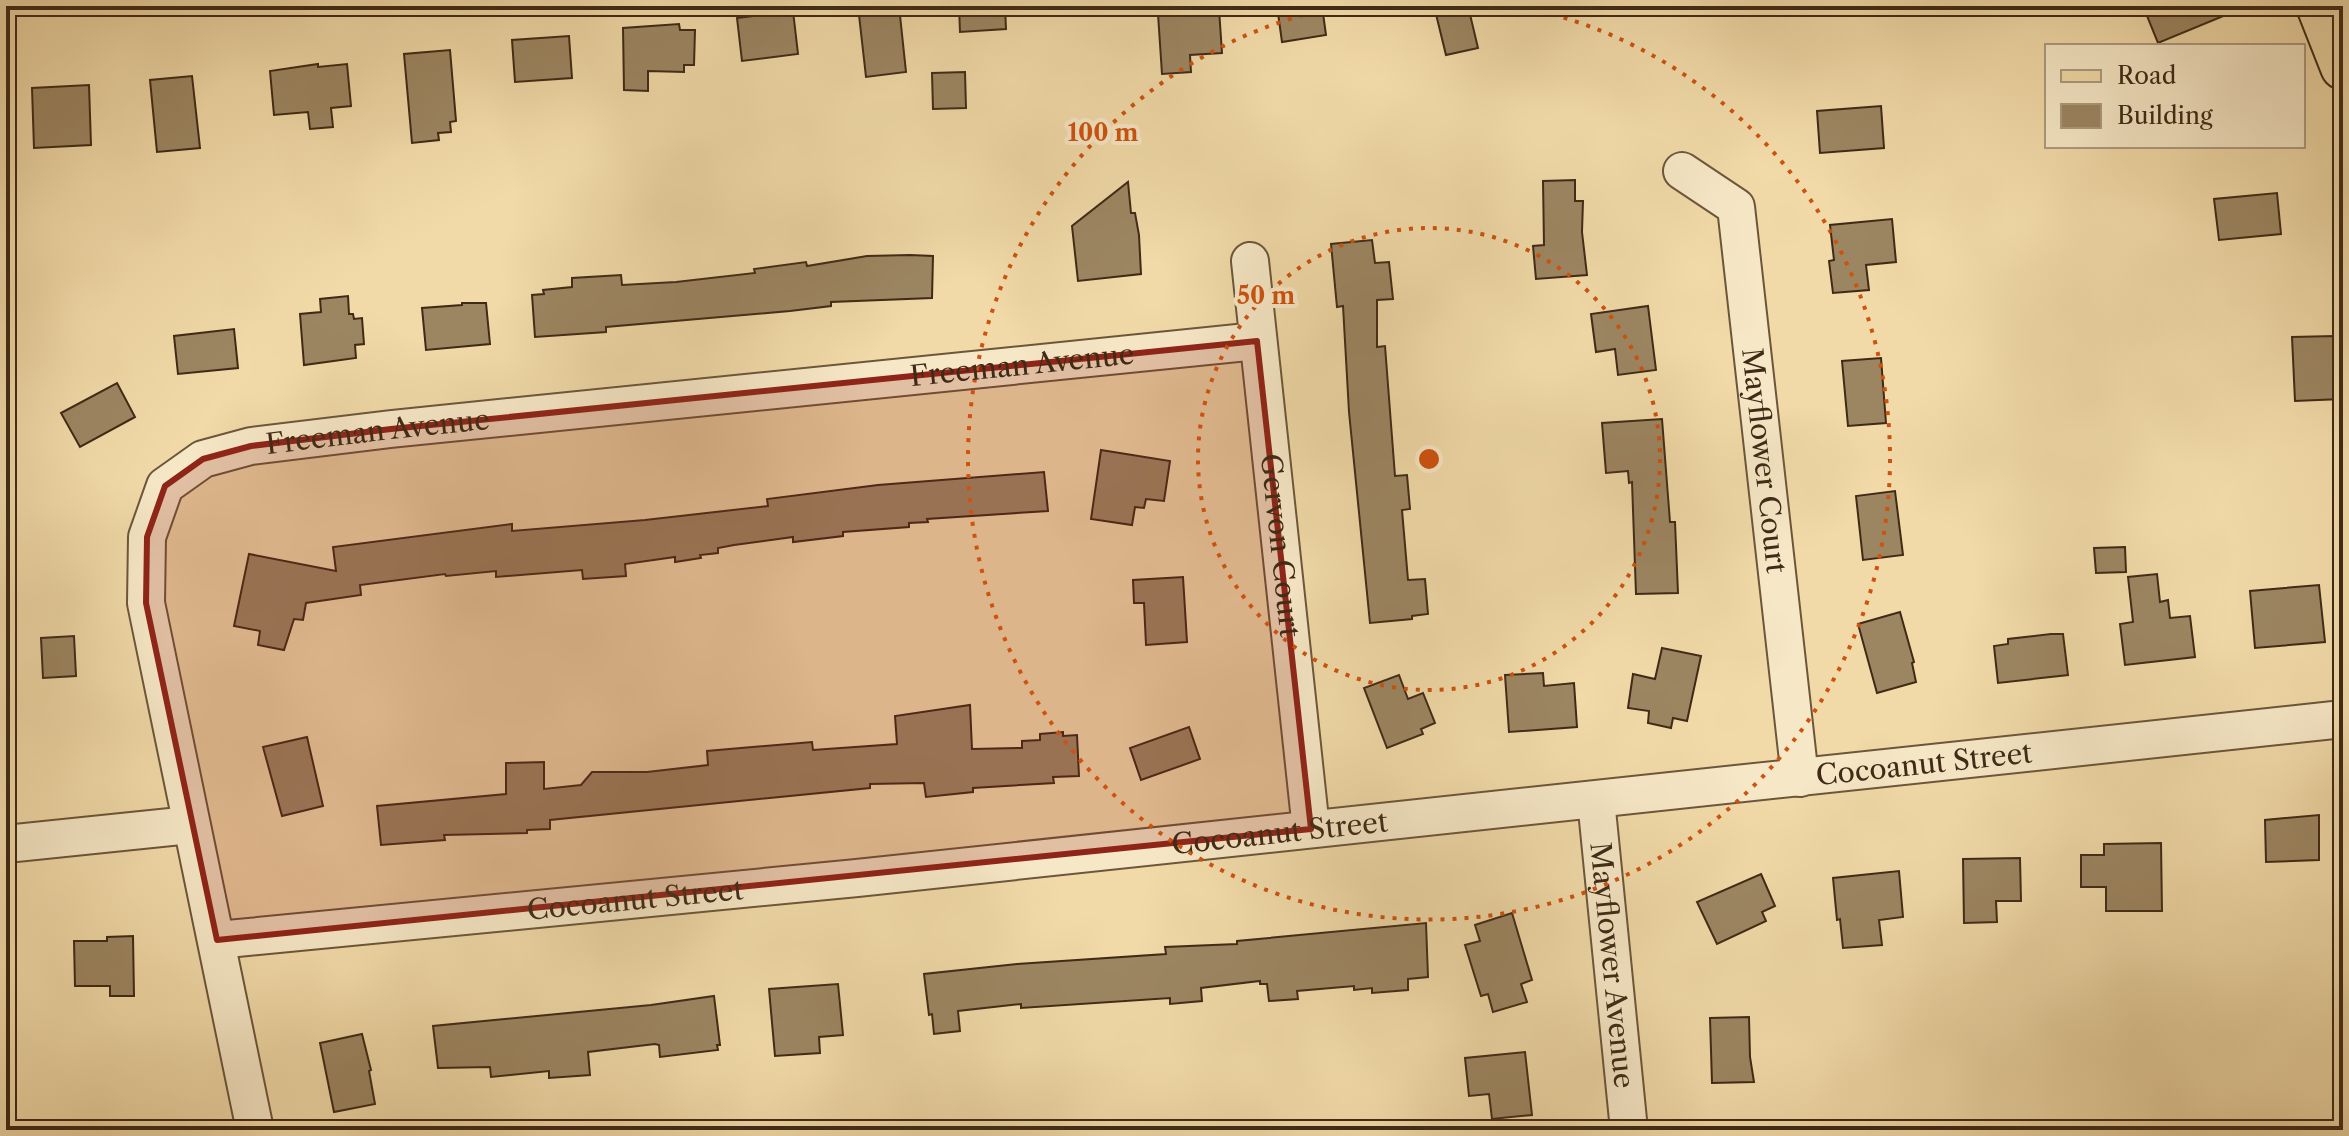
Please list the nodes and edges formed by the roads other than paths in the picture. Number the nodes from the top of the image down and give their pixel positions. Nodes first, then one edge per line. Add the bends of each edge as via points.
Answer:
1 (2319, 6) edge
2 (2343, 67) edge
3 (1682, 171) dead end
4 (1250, 261) dead end
5 (1257, 341) junction
6 (2343, 719) edge
7 (1800, 778) junction
8 (1596, 800) junction
9 (190, 825) junction
10 (1311, 829) junction
11 (6, 844) edge
12 (217, 940) junction
13 (255, 1130) edge
14 (1629, 1130) edge

1 - 2 main road
3 - 7 street, Mayflower Court via 1736,207
4 - 5 street, Gervon Court
5 - 9 street, Freeman Avenue via 391,429 251,446 203,459 165,486 147,537 146,603
5 - 10 street, Gervon Court
6 - 7 street, Cocoanut Street
7 - 8 street, Cocoanut Street
8 - 10 street, Cocoanut Street
8 - 14 street, Mayflower Avenue
9 - 11 street
9 - 12 street, Freeman Avenue
10 - 12 street, Cocoanut Street
12 - 13 street, Freeman Avenue

